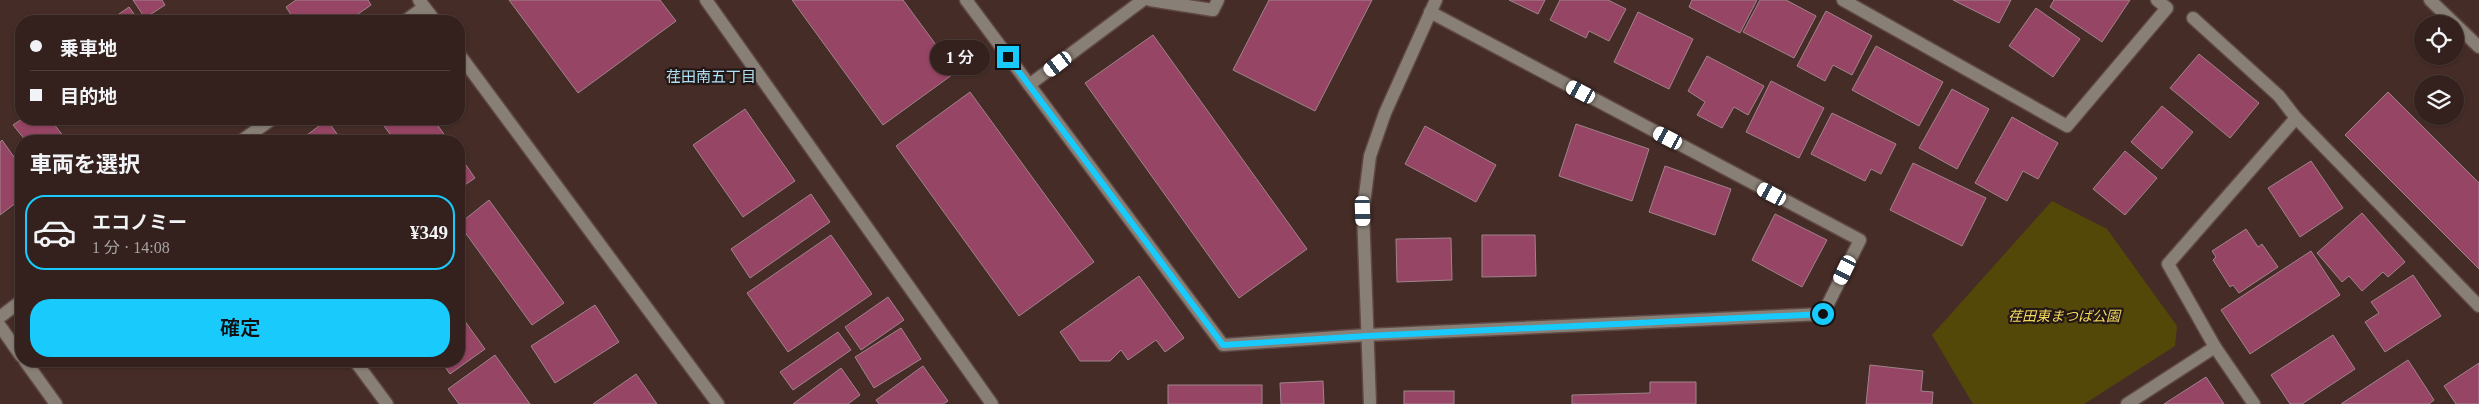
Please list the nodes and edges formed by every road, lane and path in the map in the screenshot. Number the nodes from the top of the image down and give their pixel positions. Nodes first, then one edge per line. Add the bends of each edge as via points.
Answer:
1 (706, 0) edge
2 (966, 0) edge
3 (1142, 0) edge
4 (1150, 0) edge
5 (1218, 0) edge
6 (1436, 0) edge
7 (1844, 0) edge
8 (2157, 0) edge
9 (2430, 0) edge
10 (422, 4) edge
11 (1430, 12) junction
12 (411, 15) edge
13 (430, 15) edge
14 (2193, 18) dead end
15 (2479, 47) edge
16 (465, 62) edge
17 (1029, 85) junction
18 (2296, 118) junction
19 (264, 125) edge
20 (249, 135) edge
21 (15, 306) edge
22 (2479, 306) edge
23 (0, 317) edge
24 (0, 326) edge
25 (1367, 336) junction
26 (15, 347) edge
27 (2215, 347) junction
28 (29, 367) edge
29 (359, 367) edge
30 (56, 404) edge
31 (387, 404) edge
32 (718, 404) edge
33 (992, 404) edge
34 (1370, 404) edge
35 (2128, 404) edge
36 (2254, 404) edge

1 - 33 street
2 - 17 street
3 - 17 street
4 - 5 street via 1213,10
6 - 11 street
7 - 8 street via 2067,126 2167,8
9 - 15 street
10 - 12 street
10 - 13 street
11 - 25 street via 1385,113 1370,156 1363,211
11 - 25 street via 1860,240 1823,314
14 - 18 street via 2280,96
16 - 32 street
17 - 25 street via 1223,345
18 - 22 street
18 - 27 street via 2168,264
19 - 20 street
21 - 23 street
24 - 26 street
25 - 34 street
27 - 35 street
27 - 36 street
28 - 30 street
29 - 31 street

